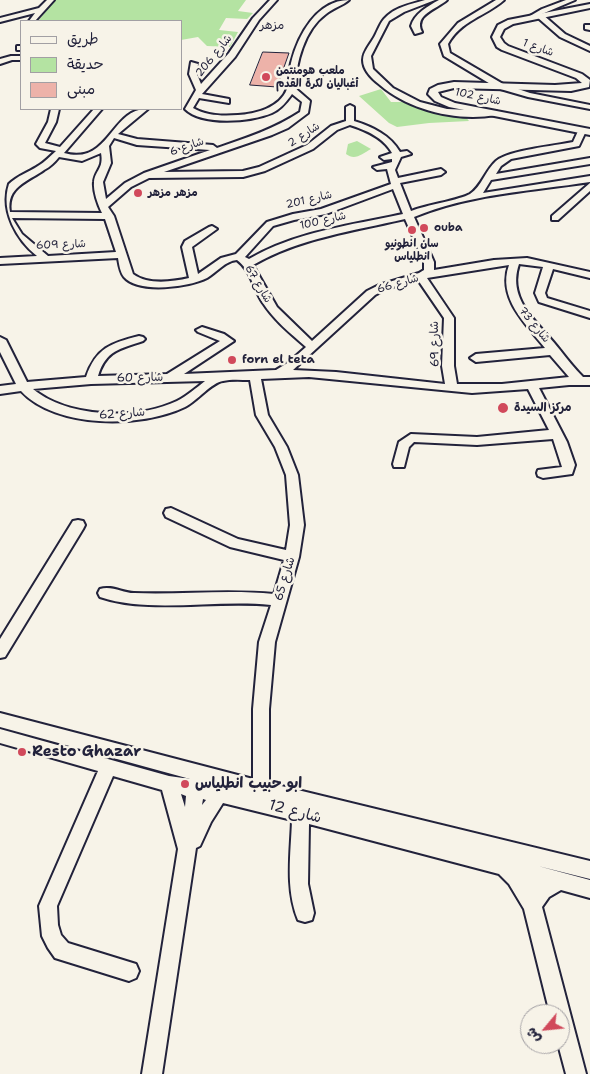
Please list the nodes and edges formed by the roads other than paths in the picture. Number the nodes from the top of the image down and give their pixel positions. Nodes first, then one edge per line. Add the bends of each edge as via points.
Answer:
1 (51, 0) edge
2 (274, 0) edge
3 (346, 0) edge
4 (432, 0) edge
5 (444, 0) edge
6 (501, 0) edge
7 (572, 0) edge
8 (590, 6) edge
9 (41, 9) junction
10 (536, 16) junction
11 (0, 20) edge
12 (33, 20) edge
13 (418, 32) dead end
14 (590, 40) edge
15 (573, 42) junction
16 (20, 48) edge
17 (590, 49) edge
18 (0, 51) edge
19 (11, 58) junction
20 (20, 58) edge
21 (0, 62) edge
22 (194, 64) dead end
23 (500, 86) junction
24 (291, 89) junction
25 (198, 93) junction
26 (226, 101) dead end
27 (350, 107) dead end
28 (590, 107) edge
29 (55, 110) edge
30 (97, 110) edge
31 (143, 110) edge
32 (492, 113) junction
33 (350, 122) junction
34 (568, 129) junction
35 (586, 132) edge
36 (112, 135) junction
37 (590, 141) edge
38 (576, 144) junction
39 (105, 146) junction
40 (562, 146) junction
41 (219, 149) junction
42 (59, 152) junction
43 (407, 154) dead end
44 (396, 155) junction
45 (384, 157) dead end
46 (590, 160) edge
47 (394, 166) junction
48 (377, 167) dead end
49 (442, 172) dead end
50 (147, 174) junction
51 (488, 178) junction
52 (590, 179) edge
53 (396, 183) junction
54 (590, 186) edge
55 (472, 197) junction
56 (103, 206) junction
57 (409, 215) junction
58 (6, 216) junction
59 (109, 216) junction
60 (555, 218) dead end
61 (212, 230) dead end
62 (122, 255) junction
63 (45, 258) junction
64 (0, 260) edge
65 (243, 261) junction
66 (515, 261) junction
67 (549, 265) junction
68 (590, 275) edge
69 (421, 278) junction
70 (194, 279) junction
71 (590, 315) edge
72 (202, 330) dead end
73 (139, 339) dead end
74 (0, 340) edge
75 (312, 348) junction
76 (555, 350) junction
77 (476, 358) dead end
78 (566, 367) junction
79 (280, 373) junction
80 (255, 376) junction
81 (218, 377) junction
82 (169, 378) junction
83 (91, 380) junction
84 (584, 380) edge
85 (564, 381) junction
86 (532, 385) junction
87 (24, 386) junction
88 (452, 388) junction
89 (0, 390) edge
90 (557, 434) junction
91 (399, 464) dead end
92 (543, 473) dead end
93 (172, 513) dead end
94 (78, 524) dead end
95 (292, 557) junction
96 (105, 593) dead end
97 (278, 600) junction
98 (0, 652) edge
99 (0, 720) edge
100 (0, 736) edge
101 (108, 767) junction
102 (197, 782) junction
103 (169, 784) junction
104 (219, 795) junction
105 (261, 797) junction
106 (303, 807) junction
107 (186, 854) junction
108 (529, 864) junction
109 (504, 866) junction
110 (590, 870) edge
111 (559, 881) junction
112 (590, 889) edge
113 (532, 905) junction
114 (305, 912) dead end
115 (129, 972) dead end
116 (152, 1074) edge
117 (576, 1074) edge

1 - 9 street
2 - 25 street, شارع 206 via 259,12 234,52
3 - 24 street via 326,10 313,24 302,42
4 - 32 street via 387,20 368,53 366,62 370,71 393,92 414,103 457,113
5 - 13 street via 416,20
6 - 23 street via 460,24 444,44 447,54 455,60
7 - 10 street
8 - 10 main road, شارع 1
9 - 11 street
9 - 12 street
10 - 15 street
10 - 23 main road, شارع 1 via 501,27 496,36 500,45 521,56 579,76 587,82 586,85 571,88
14 - 15 street
15 - 17 street
16 - 19 street
18 - 19 street
19 - 20 street
19 - 21 street
22 - 25 street
23 - 28 street via 528,96
23 - 32 main road, شارع 102 via 446,86 433,91 434,97 443,102
24 - 25 street, شارع 206 via 278,106 269,111 240,117 192,112 189,109
24 - 41 street, شارع 6 via 306,101 300,118 269,133
25 - 26 street
27 - 33 street
29 - 42 street via 40,144
30 - 42 street
31 - 36 street
32 - 34 main road, شارع 102
33 - 44 street via 385,138
33 - 50 street, شارع 2 via 334,128 310,147 281,162 243,174
34 - 35 main road, شارع 102
34 - 40 street via 568,138
35 - 38 street
36 - 39 street
36 - 41 street via 137,142
37 - 38 main road
38 - 40 street
39 - 42 street via 82,160
39 - 56 street via 107,163 98,182
40 - 51 street via 508,157
41 - 50 street, شارع 6
42 - 58 street via 8,190 4,202
43 - 44 street
44 - 45 street
44 - 47 street
46 - 51 street
47 - 48 street
47 - 53 street
49 - 53 street, شارع 201
50 - 56 street, شارع 6
51 - 55 street
52 - 55 street
53 - 57 street
53 - 65 street, شارع 201 via 323,212 293,216 270,224
54 - 60 street
55 - 57 street
56 - 59 street
57 - 65 street, شارع 100 via 287,243
57 - 69 street via 430,267
58 - 59 street
58 - 63 street via 15,232
59 - 62 street
61 - 70 street via 188,243
62 - 63 street, شارع 609
62 - 70 street, شارع 67 via 128,275 137,282 154,284
63 - 64 street, شارع 609
65 - 70 street, شارع 67 via 228,259
65 - 75 street, شارع 67 via 282,321
66 - 67 street
66 - 69 street, شارع 66
66 - 76 street, شارع 73 via 510,275 517,305
67 - 68 street
67 - 71 street via 540,293 542,300
69 - 75 street, شارع 66 via 375,291
69 - 88 street, شارع 69 via 449,318 448,366
72 - 82 street via 228,341
73 - 83 street via 109,349 98,358
74 - 87 street
75 - 79 street, شارع 66
76 - 77 street
76 - 78 street, شارع 73
78 - 84 street, شارع 73
78 - 85 street
79 - 80 street, شارع 60
79 - 88 street, شارع 60
80 - 81 street, شارع 60
80 - 95 street, شارع 65 via 262,415 281,447 292,475 298,525
81 - 82 street, شارع 60
81 - 87 street, شارع 62 via 177,405 145,413 104,416 75,414 56,408 39,401
82 - 83 street, شارع 60
83 - 87 street, شارع 60
84 - 85 street, شارع 60
85 - 86 street, شارع 60
86 - 88 street, شارع 60
86 - 90 street
87 - 89 street, شارع 60
90 - 91 street via 477,441 411,438 403,445
90 - 92 street via 569,467 562,473
93 - 95 street via 235,543
94 - 98 street
95 - 97 street, شارع 65
96 - 97 street via 132,599 250,597
97 - 105 street, شارع 65 via 264,668
99 - 102 street, شارع 12
100 - 101 street, شارع 12
101 - 103 street, شارع 12
101 - 115 street via 48,906 48,921 55,945 62,951
102 - 103 street, شارع 12
102 - 104 street, شارع 12
102 - 105 street, شارع 12
102 - 107 street
103 - 107 street
104 - 105 street, شارع 12
104 - 107 street
105 - 106 street, شارع 12
106 - 108 street, شارع 12
106 - 109 street, شارع 12
106 - 114 street via 299,884
107 - 116 street
108 - 109 street, شارع 12
108 - 110 street, شارع 12
108 - 111 street, شارع 12
108 - 113 street
109 - 113 street
111 - 112 street, شارع 12
111 - 113 street via 543,890
113 - 117 street

